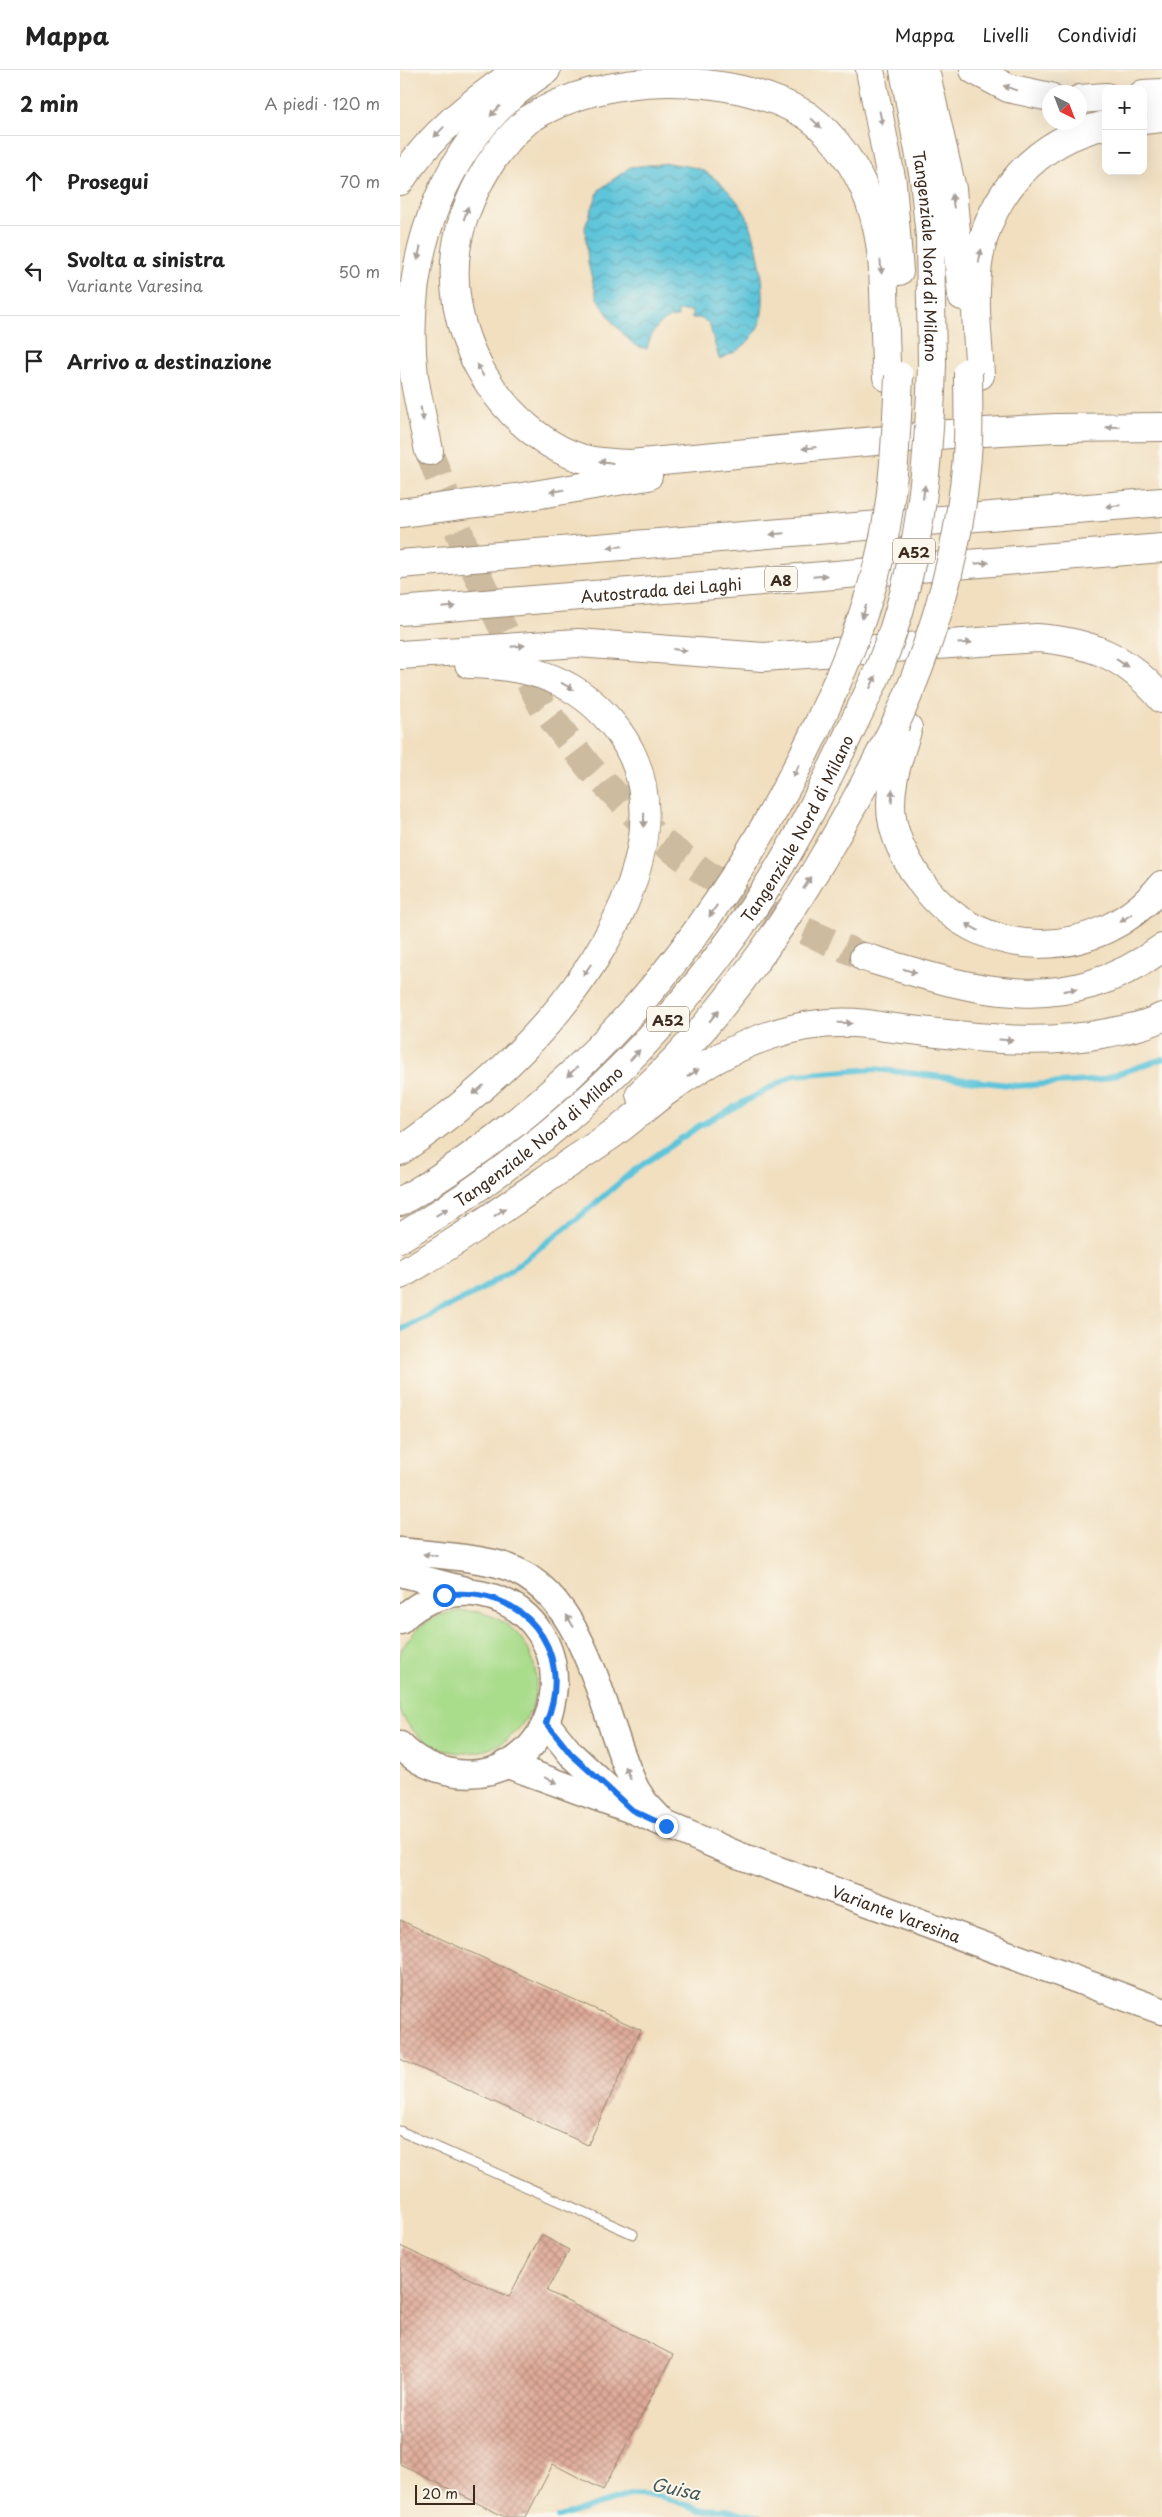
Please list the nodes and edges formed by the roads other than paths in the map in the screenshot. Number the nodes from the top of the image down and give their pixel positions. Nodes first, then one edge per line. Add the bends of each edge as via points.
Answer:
1 (519, 70) edge
2 (546, 70) edge
3 (870, 70) edge
4 (904, 70) edge
5 (925, 70) edge
6 (974, 70) edge
7 (1162, 93) edge
8 (1147, 94) edge
9 (1042, 95) edge
10 (1102, 97) edge
11 (1087, 98) edge
12 (1162, 118) edge
13 (1147, 120) edge
14 (1102, 126) edge
15 (400, 181) edge
16 (974, 373) junction
17 (893, 376) junction
18 (1162, 427) edge
19 (430, 451) tunnel mouth
20 (760, 454) junction
21 (1162, 502) edge
22 (400, 513) edge
23 (1162, 548) edge
24 (400, 564) edge
25 (400, 611) edge
26 (400, 655) edge
27 (400, 664) edge
28 (1162, 699) edge
29 (902, 725) junction
30 (1162, 885) edge
31 (1162, 948) edge
32 (864, 957) tunnel mouth
33 (1162, 1017) edge
34 (400, 1151) edge
35 (540, 1183) junction
36 (400, 1202) edge
37 (400, 1238) edge
38 (400, 1276) edge
39 (400, 1551) edge
40 (400, 1573) edge
41 (475, 1593) junction
42 (400, 1621) edge
43 (546, 1723) junction
44 (400, 1745) edge
45 (505, 1764) junction
46 (632, 1810) junction
47 (666, 1826) junction
48 (1162, 2011) edge
49 (400, 2131) edge
50 (632, 2234) dead end

1 -> 15 highway via 451,120 423,149
2 -> 19 highway via 499,106 467,145 440,192 422,240 412,291 412,348 414,376
3 -> 17 highway, Tangenziale Nord di Milano / A52 via 892,183 900,272
37 -> 4 highway, Tangenziale Nord di Milano / A52, bridge via 501,1172 550,1133 598,1091 670,1018 709,970 766,889 800,833 881,664 901,604 914,550 930,437 930,238 924,178
16 -> 5 highway via 952,189
9 -> 6 highway via 1008,88
7 - 8 highway
10 - 11 highway
12 - 13 highway
16 -> 14 highway via 978,264 985,233 998,204 1017,175 1040,153 1064,139
16 - 29 highway, bridge via 980,386 968,440 958,523 943,594
20 -> 17 highway via 630,464 588,460 538,436 489,385 471,351 459,313 455,268 459,236 477,183 492,159 509,138 547,106 589,86 611,80 634,75 686,73 757,88 810,117 840,148 869,201 875,220
17 -> 36 highway, Tangenziale Nord di Milano / A52, bridge via 895,461 880,559 844,669 763,833 694,937 639,1005 592,1053 512,1126
18 -> 20 highway via 1055,428 950,434
20 -> 22 highway via 575,489
21 -> 24 highway
25 -> 23 highway, Autostrada dei Laghi / A8
26 -> 28 highway via 578,643 763,657 1037,638 1081,644 1103,652 1139,674
27 -> 34 highway via 514,667 553,678 574,689 609,719 623,739 641,781 644,821 640,854 627,897 604,942 569,995 501,1069 451,1114
30 -> 29 highway via 1114,926 1089,937 1065,942 1016,943 994,938 956,917 939,904 914,874 893,824 892,783
35 -> 29 highway via 648,1086 714,1017 782,924
32 -> 31 highway via 943,981 1035,994 1089,987 1129,971
35 -> 33 highway via 616,1132 666,1091 712,1060 748,1042 793,1028 828,1023 866,1023 1031,1042 1085,1038 1129,1029
38 -> 35 highway via 499,1214
47 -> 39 main road via 636,1789 581,1643 567,1616 549,1594 532,1580 499,1564
40 - 41 main road
41 - 42 main road via 444,1595 415,1608
41 - 43 main road via 506,1602 531,1621 541,1634 551,1656 555,1679 552,1709
43 - 45 main road via 529,1747
43 - 46 main road, Variante Varesina via 571,1754
44 - 45 main road via 420,1762 447,1772 477,1773
45 -> 46 main road, Variante Varesina
46 - 47 main road, Variante Varesina
47 - 48 main road, Variante Varesina
49 - 50 lane

